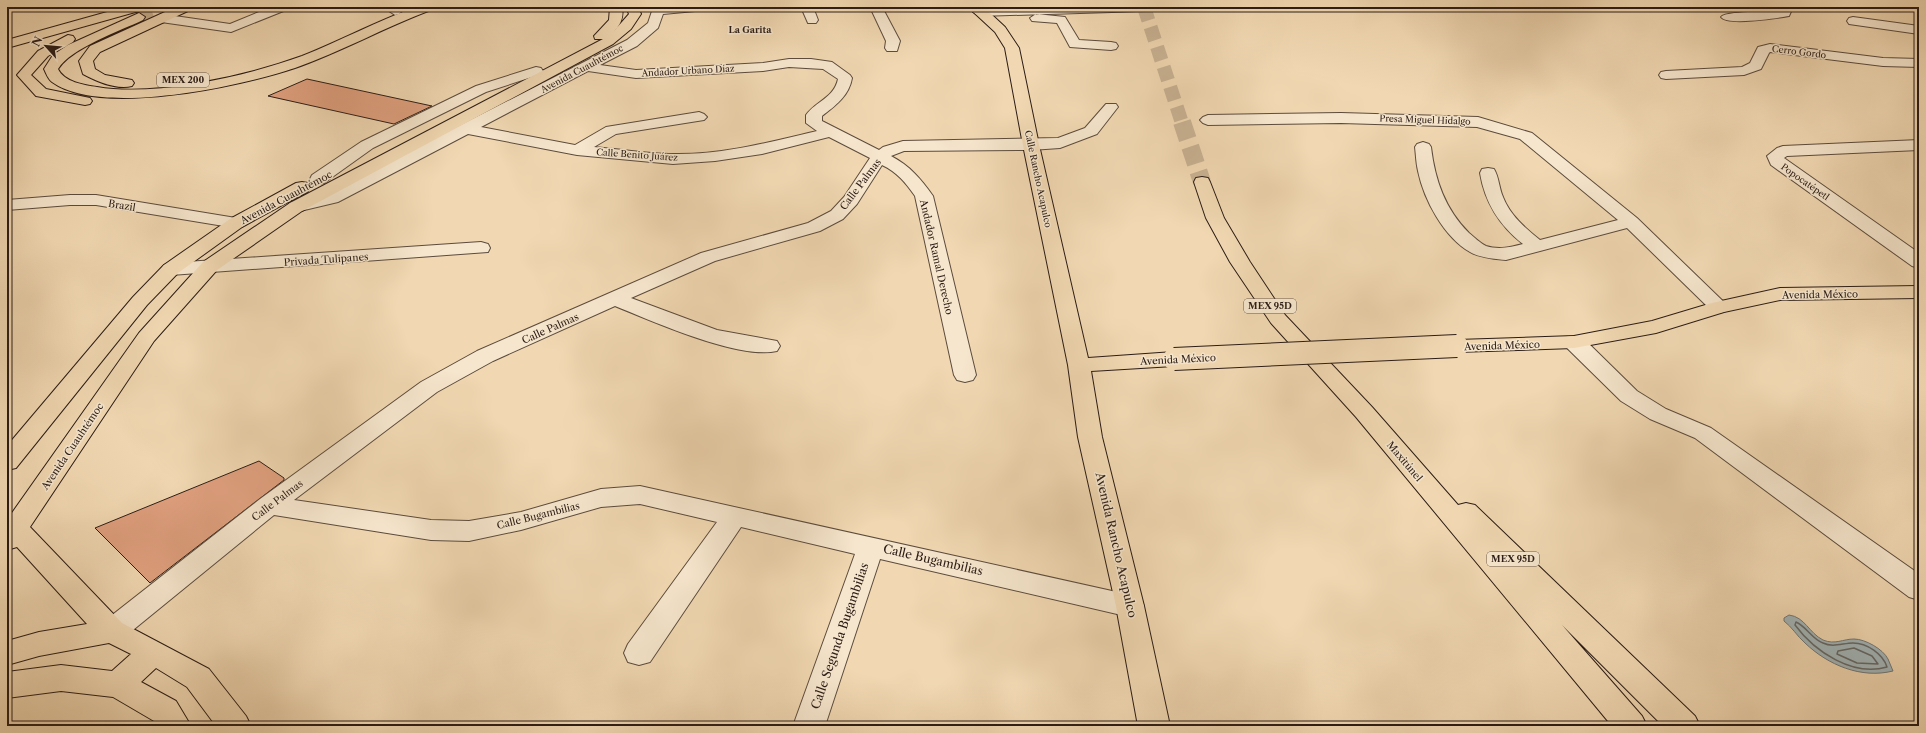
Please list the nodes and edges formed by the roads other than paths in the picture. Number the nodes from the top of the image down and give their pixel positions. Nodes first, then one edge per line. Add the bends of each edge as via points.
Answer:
1 (94, 7) edge
2 (186, 7) edge
3 (282, 7) edge
4 (427, 7) edge
5 (616, 7) edge
6 (632, 7) edge
7 (695, 7) edge
8 (807, 7) edge
9 (876, 7) edge
10 (1144, 7) edge
11 (1787, 7) edge
12 (1916, 7) edge
13 (400, 8) edge
14 (657, 9) edge
15 (1919, 9) edge
16 (132, 11) edge
17 (980, 12) edge
18 (1727, 17) dead end
19 (161, 18) junction
20 (812, 20) dead end
21 (1853, 22) dead end
22 (1919, 30) edge
23 (359, 35) junction
24 (7, 36) edge
25 (7, 44) edge
26 (1111, 46) dead end
27 (51, 47) junction
28 (892, 48) dead end
29 (1919, 63) edge
30 (586, 67) junction
31 (1666, 75) dead end
32 (844, 86) joint
33 (1111, 106) dead end
34 (699, 117) dead end
35 (1208, 120) dead end
36 (467, 129) junction
37 (830, 132) junction
38 (1919, 144) edge
39 (1031, 145) junction
40 (1423, 147) dead end
41 (577, 150) junction
42 (880, 157) junction
43 (1488, 173) dead end
44 (1202, 182) tunnel mouth
45 (7, 205) edge
46 (296, 207) junction
47 (1631, 222) junction
48 (236, 223) junction
49 (1537, 246) junction
50 (481, 248) dead end
51 (1919, 262) edge
52 (210, 266) junction
53 (171, 268) junction
54 (1919, 292) edge
55 (615, 300) junction
56 (1718, 307) junction
57 (1574, 342) junction
58 (769, 346) dead end
59 (1079, 365) junction
60 (965, 376) dead end
61 (1364, 412) junction
62 (7, 462) edge
63 (269, 505) junction
64 (734, 516) junction
65 (12, 534) edge
66 (871, 546) junction
67 (1919, 589) edge
68 (1130, 606) junction
69 (112, 631) junction
70 (153, 652) junction
71 (7, 653) edge
72 (639, 653) dead end
73 (7, 685) edge
74 (118, 685) junction
75 (1671, 716) edge
76 (175, 726) edge
77 (235, 726) edge
78 (809, 726) edge
79 (1154, 726) edge
80 (1631, 726) edge
81 (1684, 726) edge

1 - 24 main road
2 - 19 main road, MEX 200
3 - 19 street via 231,28
4 - 23 main road
5 - 48 main road, Avenida Cuauhtémoc via 618,15 614,25 599,37
6 - 46 main road, Avenida Cuauhtémoc via 635,14 629,25 614,39
7 - 14 street
8 - 20 street
9 - 28 street via 893,40
10 - 17 street
11 - 18 street via 1785,13 1769,16
12 - 15 street
13 - 19 main road, MEX 200 via 274,61 202,78 129,83 101,78 88,71 86,61 95,49
14 - 30 street, Avenida Cuauhtémoc via 654,25 632,42
16 - 23 main road, MEX 200 via 58,58 51,69 56,78 72,87 93,92 159,92 203,86 289,65
16 - 25 main road
16 - 27 main road
17 - 26 street via 1061,20 1075,44
17 - 39 main road, Calle Rancho Acapulco via 1000,30 1012,48
21 - 22 street
23 - 27 main road via 333,54 259,80 179,97 132,100 74,100 41,93 24,75 36,58
25 - 27 main road via 44,43
29 - 31 street, Cerro Gordo via 1883,62 1770,48 1763,50 1756,66 1744,71
30 - 32 street, Andador Urbano Díaz via 636,74 763,67 789,63 827,65 845,78
30 - 36 street, Avenida Cuauhtémoc
32 - 37 street, Andador Ramal Derecho via 835,98 814,115 814,123
33 - 39 street, Calle Palmas via 1091,131 1060,143
34 - 41 street via 612,130
35 - 47 street, Presa Miguel Hidalgo via 1341,118 1478,122 1526,136
36 - 41 street, Calle Benito Juárez
36 - 46 street, Avenida Cuauhtémoc via 332,198
37 - 41 street, Calle Benito Juárez via 762,149 673,159
37 - 42 street, Andador Ramal Derecho
38 - 51 street, Popocatépetl via 1783,150 1775,156 1777,162
39 - 42 street, Calle Palmas via 903,146 889,150
39 - 59 main road, Calle Rancho Acapulco
40 - 49 street via 1426,171 1435,196 1449,222 1476,248 1506,254
42 - 55 street, Calle Palmas via 851,200 837,215 814,227 708,257
42 - 60 street, Andador Ramal Derecho via 912,178 924,196
43 - 49 street via 1497,206 1513,228
44 - 61 main road, Maxitúnel / MEX 95D via 1215,218 1240,262 1278,319
45 - 48 street, Brazil via 96,200
46 - 52 main road, Avenida Cuauhtémoc
47 - 49 street
47 - 56 street, Presa Miguel Hidalgo
48 - 53 main road, Avenida Cuauhtémoc
50 - 52 street, Privada Tulipanes
52 - 53 street, Privada Tulipanes
52 - 65 main road, Avenida Cuauhtémoc via 146,337
53 - 62 main road, Avenida Cuauhtémoc via 140,301
54 - 56 main road, Avenida México via 1780,294
55 - 58 street via 734,341
55 - 63 street, Calle Palmas via 485,356 429,387
56 - 57 main road, Avenida México via 1656,327
57 - 59 main road, Avenida México, bridge
57 - 67 street via 1629,396 1658,414 1702,433
59 - 68 main road, Avenida Rancho Acapulco via 1090,437
61 - 75 main road, MEX 95D
61 - 80 main road, Maxitúnel / MEX 95D
63 - 64 street, Calle Bugambilias via 431,530 469,530 521,521 601,498 640,494
63 - 69 street, Calle Palmas
64 - 66 street, Calle Bugambilias
64 - 72 street
65 - 69 main road
66 - 68 street, Calle Bugambilias
66 - 78 street, Calle Segunda Bugambilias
68 - 79 main road, Avenida Rancho Acapulco
69 - 70 main road
69 - 71 main road via 39,644
70 - 74 main road
70 - 77 main road via 198,678
73 - 74 main road via 61,678
74 - 76 main road via 164,712
75 - 81 main road

